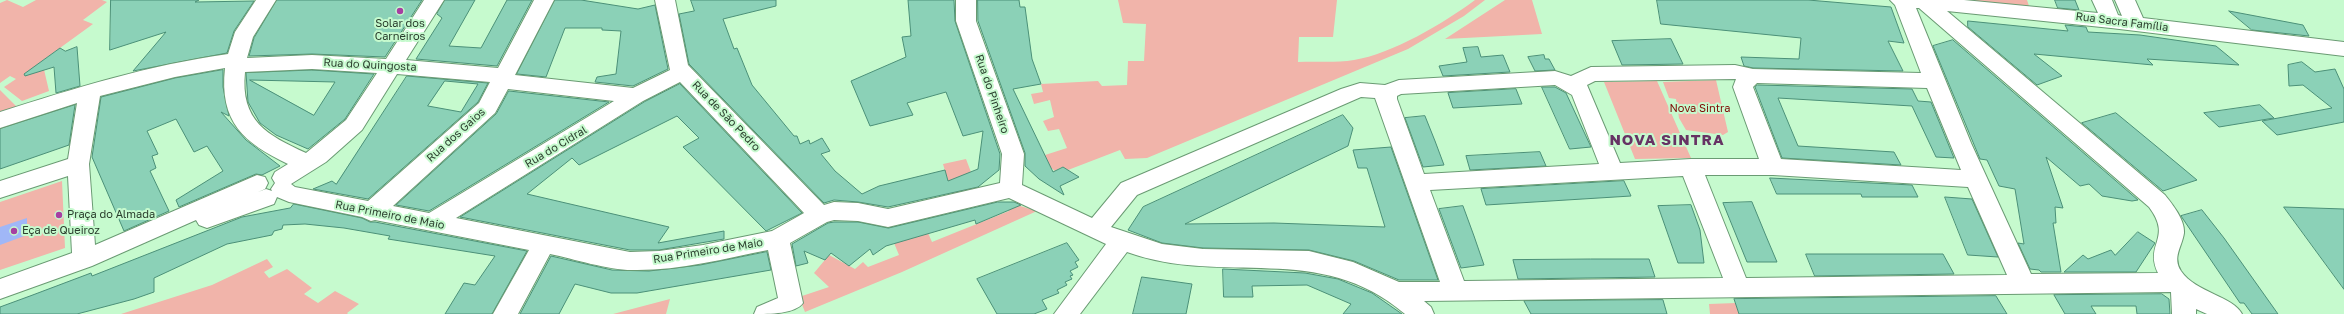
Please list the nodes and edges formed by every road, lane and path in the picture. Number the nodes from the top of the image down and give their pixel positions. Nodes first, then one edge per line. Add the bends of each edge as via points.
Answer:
1 (266, 0) edge
2 (434, 0) edge
3 (544, 0) edge
4 (665, 0) edge
5 (966, 0) edge
6 (1900, 0) edge
7 (1903, 0) edge
8 (2102, 0) edge
9 (2125, 0) edge
10 (1925, 3) junction
11 (2111, 21) junction
12 (2136, 24) junction
13 (2344, 49) edge
14 (236, 63) junction
15 (389, 68) junction
16 (683, 72) junction
17 (1753, 76) junction
18 (502, 78) junction
19 (1933, 81) junction
20 (1573, 84) junction
21 (90, 91) junction
22 (1386, 92) junction
23 (636, 96) junction
24 (0, 120) edge
25 (306, 163) junction
26 (78, 164) junction
27 (1690, 167) junction
28 (1773, 167) junction
29 (1612, 170) junction
30 (1975, 179) junction
31 (1415, 184) junction
32 (272, 187) junction
33 (0, 190) edge
34 (1020, 193) junction
35 (371, 212) junction
36 (820, 215) junction
37 (430, 223) junction
38 (1096, 229) junction
39 (777, 239) junction
40 (1123, 240) junction
41 (545, 243) junction
42 (93, 255) junction
43 (2023, 283) junction
44 (2179, 285) junction
45 (1738, 287) junction
46 (0, 289) edge
47 (1455, 291) junction
48 (1396, 292) junction
49 (505, 314) edge
50 (766, 314) edge
51 (1066, 314) edge
52 (1422, 314) edge
53 (2184, 314) edge
54 (2230, 314) edge

1 - 14 street via 244,36
2 - 15 street
3 - 18 street, Rua dos Gaios
4 - 16 street, Rua de São Pedro via 678,67
5 - 34 street, Rua do Pinheiro via 966,21 1013,154
6 - 7 street, Rua Sacra Família
7 - 10 street, Rua Sacra Família
7 - 19 street
8 - 11 street
9 - 12 street
10 - 11 street, Rua Sacra Família
10 - 44 street via 2156,201 2170,223 2172,234 2165,258 2167,270
11 - 12 street, Rua Sacra Família
12 - 13 street, Rua Sacra Família
14 - 15 street, Rua do Quingosta via 312,62
14 - 21 street, Rua do Quingosta via 168,72
14 - 25 street via 233,92 241,120 260,138
15 - 18 street, Rua do Quingosta via 415,68
15 - 25 street via 354,125
16 - 23 street, Rua do Cidral
16 - 36 street, Rua de São Pedro
17 - 19 street
17 - 20 street via 1735,72 1591,74
17 - 28 street via 1745,80 1743,87
18 - 23 street, Rua do Quingosta
18 - 35 street, Rua dos Gaios via 487,108
19 - 30 street
20 - 22 street via 1555,78 1399,87
20 - 29 street via 1581,91
21 - 24 street, Rua do Quingosta
21 - 26 street
22 - 31 street
22 - 38 street via 1360,90 1348,94 1129,189
23 - 37 street, Rua do Cidral
25 - 32 street
26 - 33 street
26 - 42 street
27 - 28 street
27 - 29 street
27 - 45 street
28 - 30 street
29 - 31 street
30 - 43 street
31 - 47 street
32 - 35 street, Rua Primeiro de Maio via 289,194
32 - 42 street via 123,249
34 - 36 street, Rua Primeiro de Maio via 888,218 847,211
34 - 38 street
35 - 37 street, Rua Primeiro de Maio
36 - 39 street, Rua Primeiro de Maio
37 - 41 street, Rua Primeiro de Maio
38 - 40 street
39 - 41 street, Rua Primeiro de Maio via 703,254 630,261
39 - 50 street via 791,303
40 - 48 street via 1151,250 1185,257 1290,259 1327,264 1352,271
40 - 51 street
41 - 49 street
42 - 46 street
43 - 44 street
43 - 45 street
44 - 53 street
44 - 54 street via 2192,296
45 - 47 street
47 - 48 street
48 - 52 street

